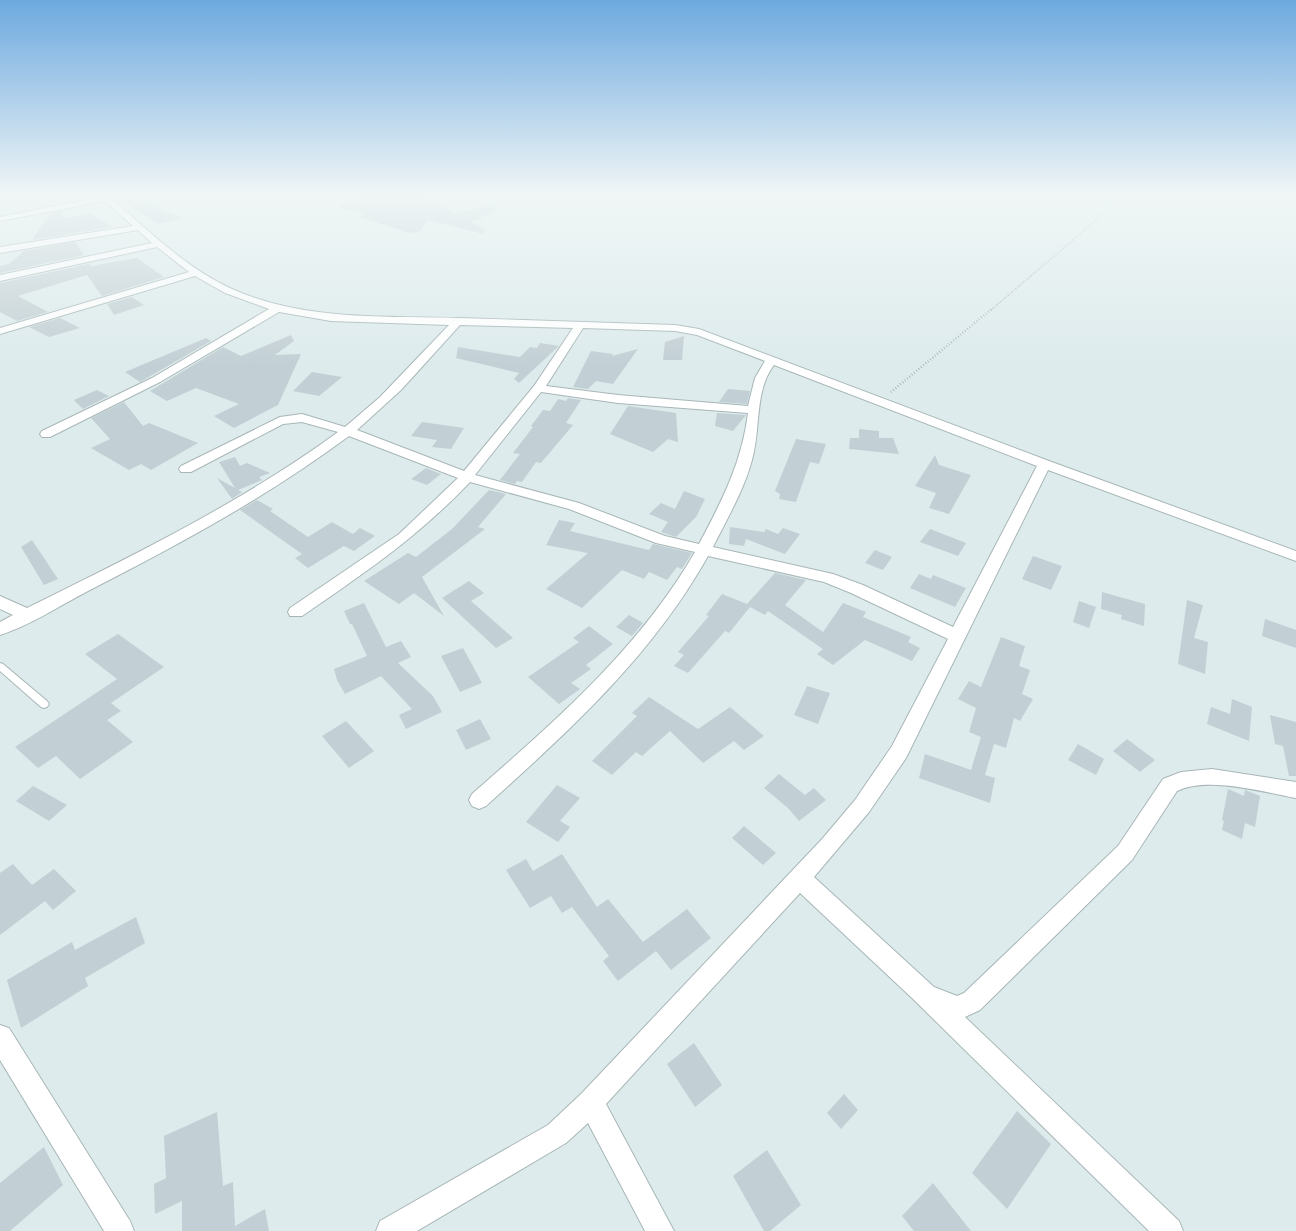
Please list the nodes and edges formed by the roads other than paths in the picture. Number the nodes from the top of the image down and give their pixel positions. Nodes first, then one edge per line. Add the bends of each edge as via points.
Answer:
1 (130, 250) edge
2 (168, 250) edge
3 (196, 273) junction
4 (0, 278) edge
5 (278, 308) junction
6 (458, 321) junction
7 (579, 326) junction
8 (0, 331) edge
9 (771, 361) junction
10 (538, 388) junction
11 (755, 410) junction
12 (347, 431) junction
13 (46, 434) dead end
14 (1044, 464) junction
15 (186, 469) dead end
16 (467, 477) junction
17 (703, 552) junction
18 (1296, 556) edge
19 (0, 602) edge
20 (296, 612) dead end
21 (27, 615) junction
22 (0, 628) edge
23 (957, 636) junction
24 (0, 666) edge
25 (44, 704) dead end
26 (1296, 790) edge
27 (479, 800) dead end
28 (800, 879) junction
29 (920, 990) junction
30 (0, 1037) edge
31 (592, 1102) junction
32 (120, 1231) edge
33 (390, 1231) edge
34 (660, 1231) edge
35 (1169, 1231) edge

1 - 4 street
2 - 3 street
3 - 5 street via 219,286
3 - 8 street
5 - 6 street via 325,317
5 - 13 street via 156,380
6 - 7 street
6 - 12 street via 382,401
7 - 9 street via 687,330
7 - 10 street
9 - 11 street via 758,381
9 - 14 street
10 - 11 street via 618,399
10 - 16 street
11 - 17 street via 743,471
12 - 15 street via 302,418 288,418
12 - 16 street
12 - 21 street via 282,477 213,518
14 - 18 street
14 - 23 street
16 - 17 street via 552,499 646,535
16 - 20 street via 404,538
17 - 23 street via 828,578
17 - 27 street via 663,615 612,674
19 - 21 street
21 - 22 street
23 - 28 street via 884,776
24 - 25 lane
26 - 29 street via 1208,777 1191,776 1177,780 1170,785 1124,853 972,1002 957,1008 948,1006
28 - 29 street
28 - 31 street
29 - 35 street
30 - 32 street
31 - 33 street via 557,1134
31 - 34 street

